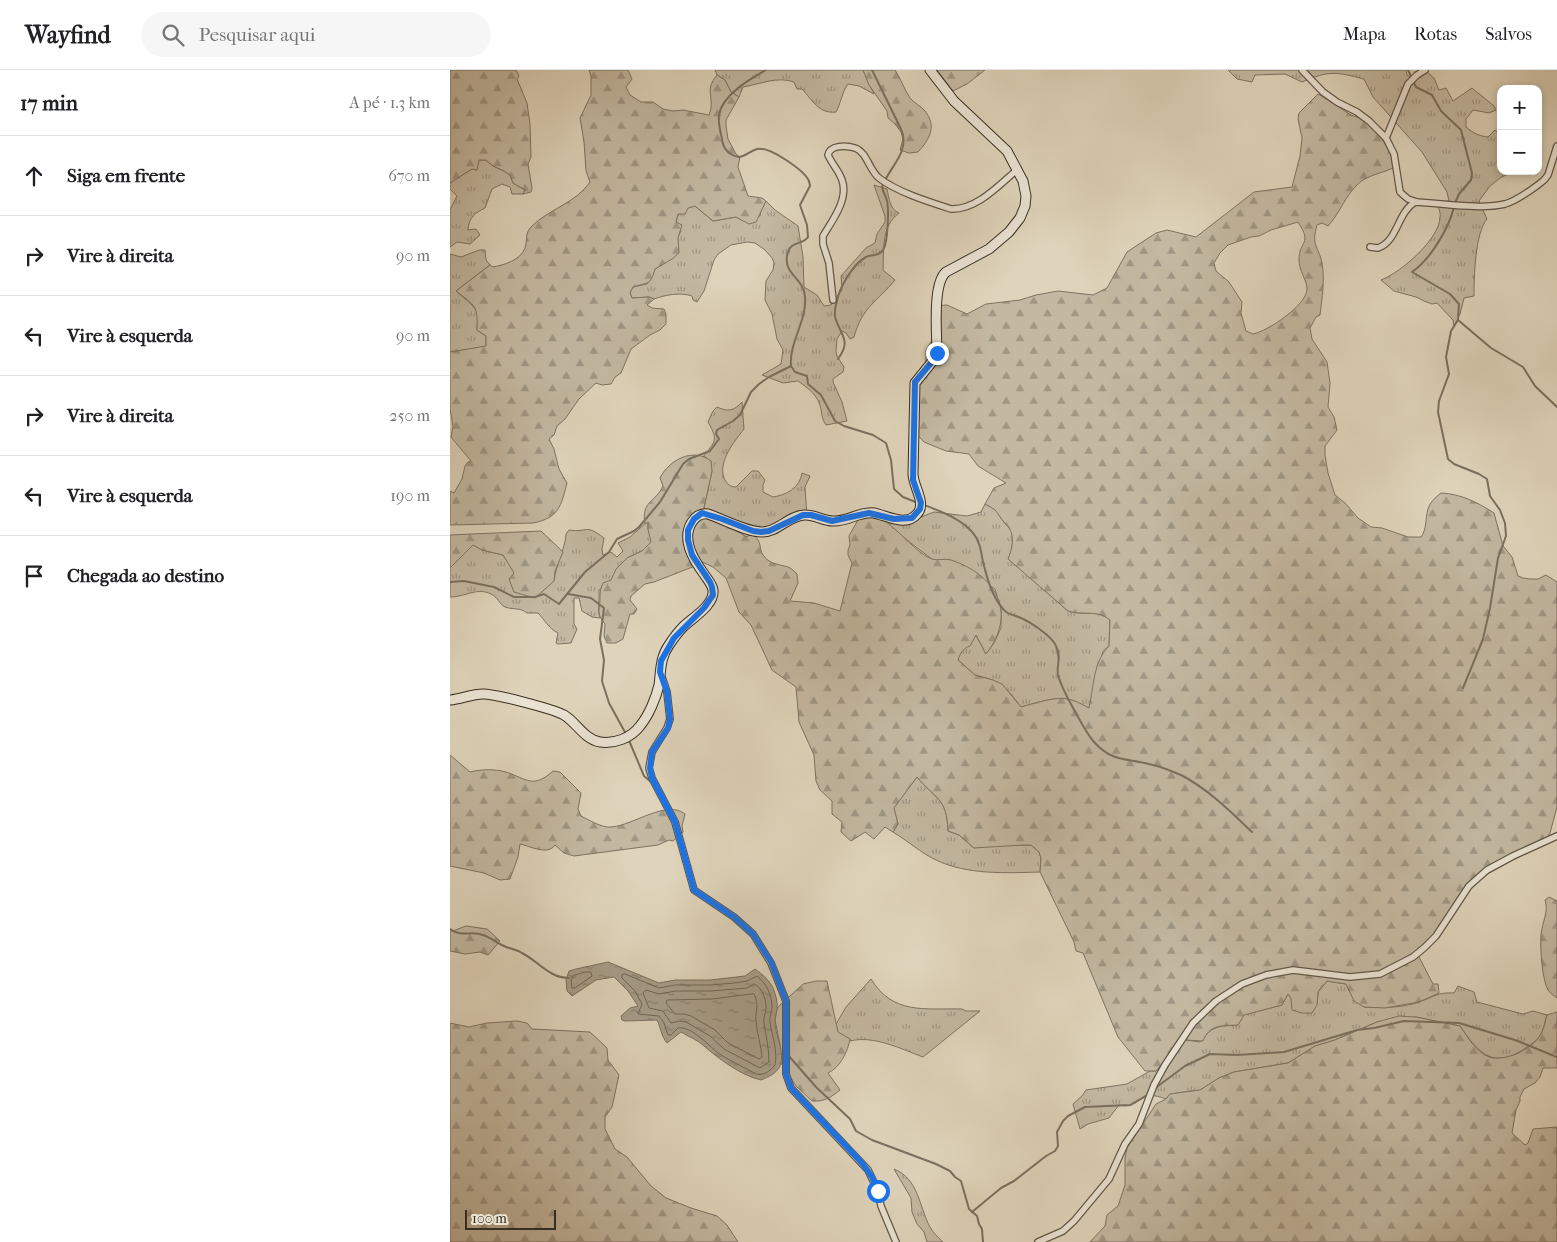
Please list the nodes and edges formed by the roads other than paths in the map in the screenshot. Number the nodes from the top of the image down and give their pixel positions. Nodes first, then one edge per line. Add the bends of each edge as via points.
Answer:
1 (930, 70) edge
2 (1302, 70) edge
3 (1425, 70) edge
4 (1386, 138) junction
5 (1557, 146) edge
6 (1018, 169) junction
7 (1419, 202) junction
8 (1370, 247) dead end
9 (833, 300) dead end
10 (660, 672) junction
11 (450, 700) edge
12 (1557, 836) edge
13 (896, 1242) edge
14 (1038, 1242) edge

1 - 6 street via 954,101 1003,147
2 - 4 street via 1323,92 1363,117
3 - 4 street via 1408,84
4 - 7 street via 1394,154 1400,192
5 - 7 street via 1544,180 1508,202 1498,205
6 - 9 street via 978,202 951,209 887,184 874,174 863,155 853,147 831,149 828,155 843,181 844,190 823,240
6 - 10 street via 1026,196 1020,218 989,248 941,277 937,296 937,353 915,382 913,480 921,503 918,514 903,520 869,513 832,521 803,515 761,532 700,514 688,530 688,540 692,555 712,587 713,595 674,638 664,654
7 - 8 street via 1409,207 1387,243 1378,248
10 - 11 street via 653,701 641,726 616,742 596,741 564,715 542,708 485,694
10 - 13 street via 667,692 670,719 668,728 652,752 650,768 675,822 694,890 744,925 764,949 786,1001 786,1064 791,1088 868,1170
12 - 14 street via 1487,870 1465,892 1436,936 1424,948 1380,974 1350,977 1294,970 1242,984 1216,1002 1193,1022 1165,1064 1109,1179 1063,1231

